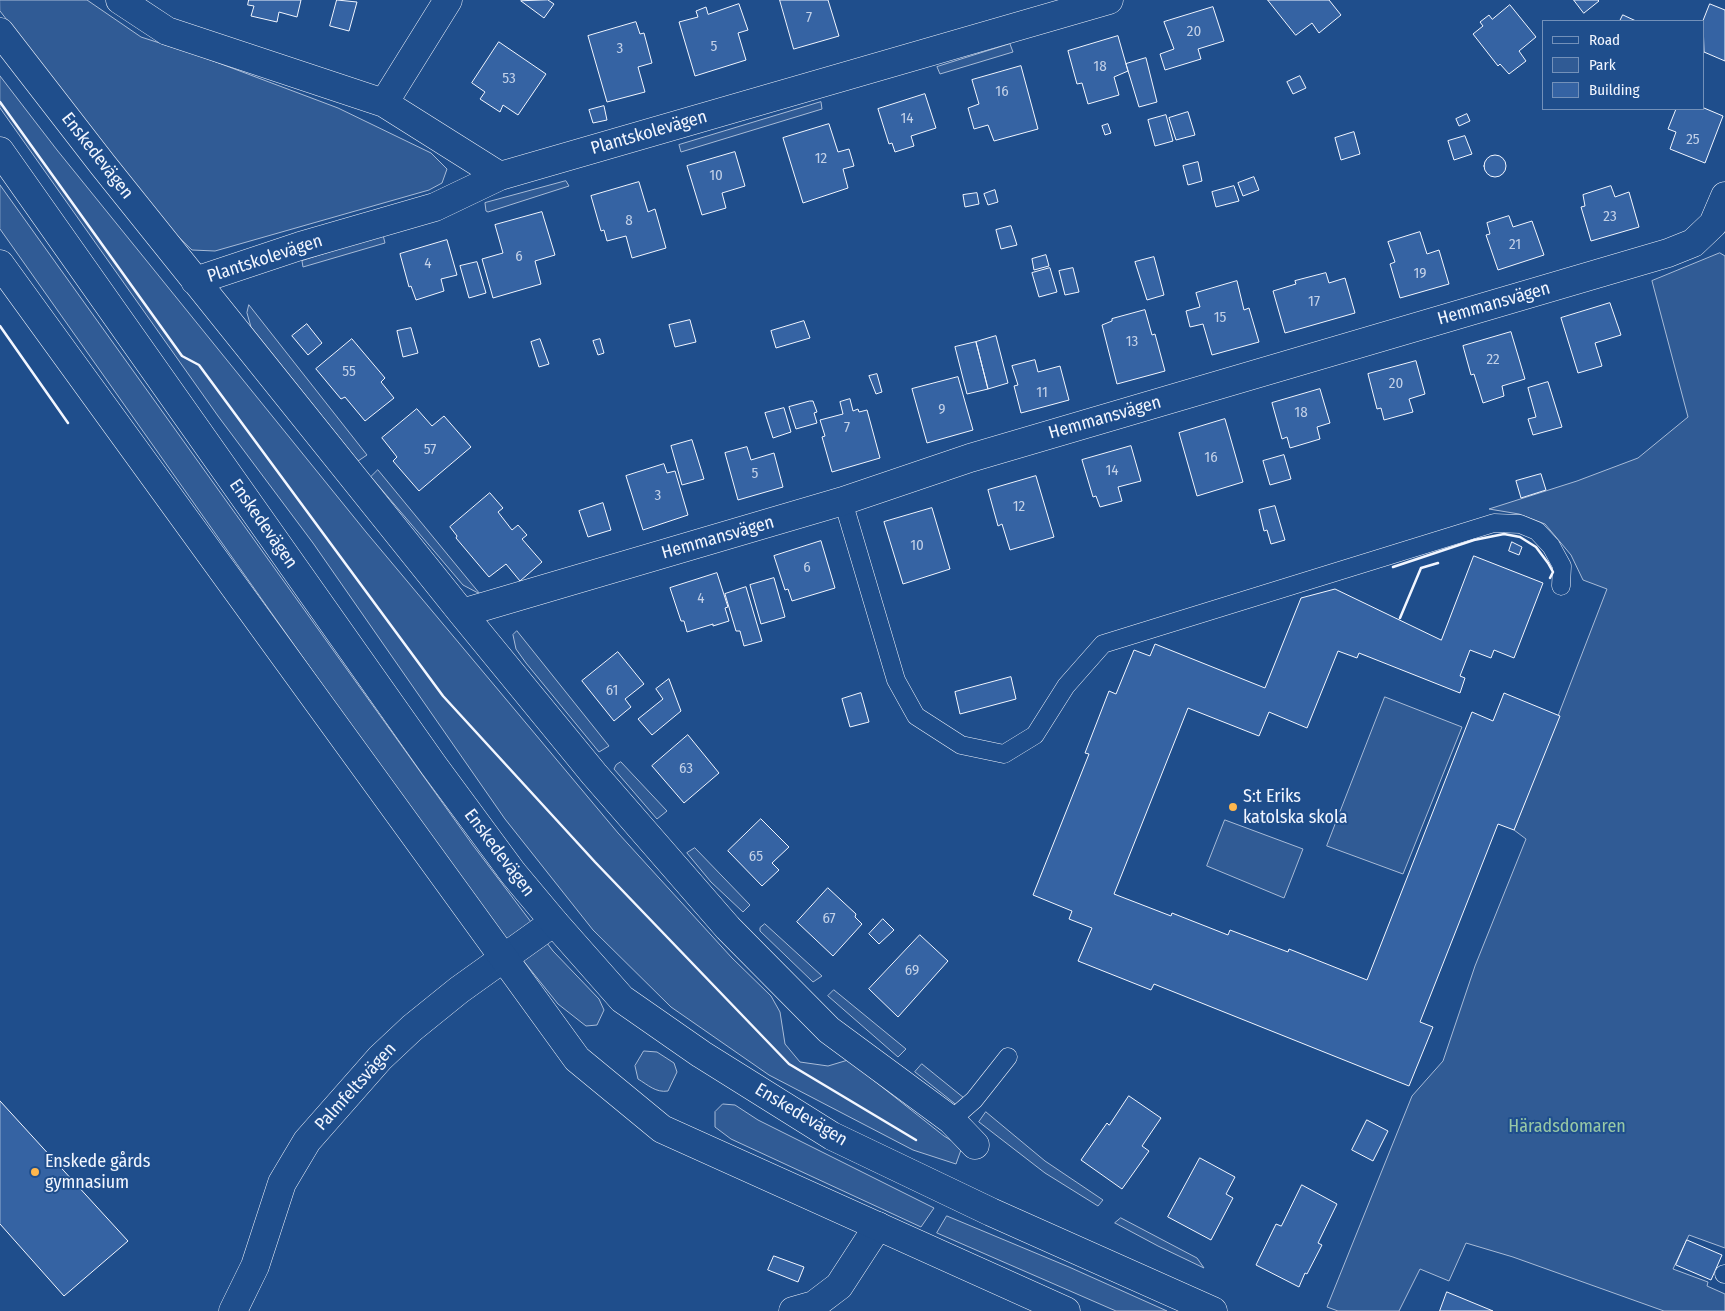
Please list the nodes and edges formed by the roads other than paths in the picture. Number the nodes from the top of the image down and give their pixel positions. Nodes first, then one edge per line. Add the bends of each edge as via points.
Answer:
1 (120, 0) edge
2 (448, 0) edge
3 (1108, 0) edge
4 (0, 32) edge
5 (384, 103) junction
6 (0, 151) edge
7 (500, 176) junction
8 (1725, 196) edge
9 (0, 264) edge
10 (196, 281) junction
11 (844, 501) junction
12 (1561, 586) dead end
13 (462, 614) junction
14 (554, 922) junction
15 (503, 957) junction
16 (1008, 1057) dead end
17 (951, 1120) junction
18 (975, 1145) dead end
19 (878, 1226) junction
20 (233, 1311) edge
21 (792, 1311) edge
22 (1066, 1311) edge
23 (1213, 1311) edge

1 - 5 street via 167,31
2 - 5 street
3 - 7 street, Plantskolevägen
4 - 10 street, Enskedevägen
5 - 7 street
6 - 14 street, Enskedevägen via 434,766 513,873
7 - 10 street, Plantskolevägen via 435,207 300,246
8 - 11 street, Hemmansvägen via 1713,224 1693,243 1668,253 970,458
9 - 15 street
10 - 13 street, Enskedevägen
11 - 12 lane via 896,680 916,716 960,745 1004,754 1036,735 1066,686 1103,644 1494,523 1520,524 1537,531 1551,546 1562,566
11 - 13 street, Hemmansvägen
13 - 17 street, Enskedevägen via 594,774 728,928 829,1030
14 - 15 street, Palmfeltsvägen
14 - 23 street, Enskedevägen via 622,999 701,1054 832,1136 991,1212
15 - 19 street via 577,1058 662,1129
15 - 20 street, Palmfeltsvägen via 412,1028 380,1058 307,1141 282,1183 255,1266
16 - 17 lane via 974,1100
17 - 18 street, Enskedevägen
19 - 21 street via 839,1286 814,1305
19 - 22 street

